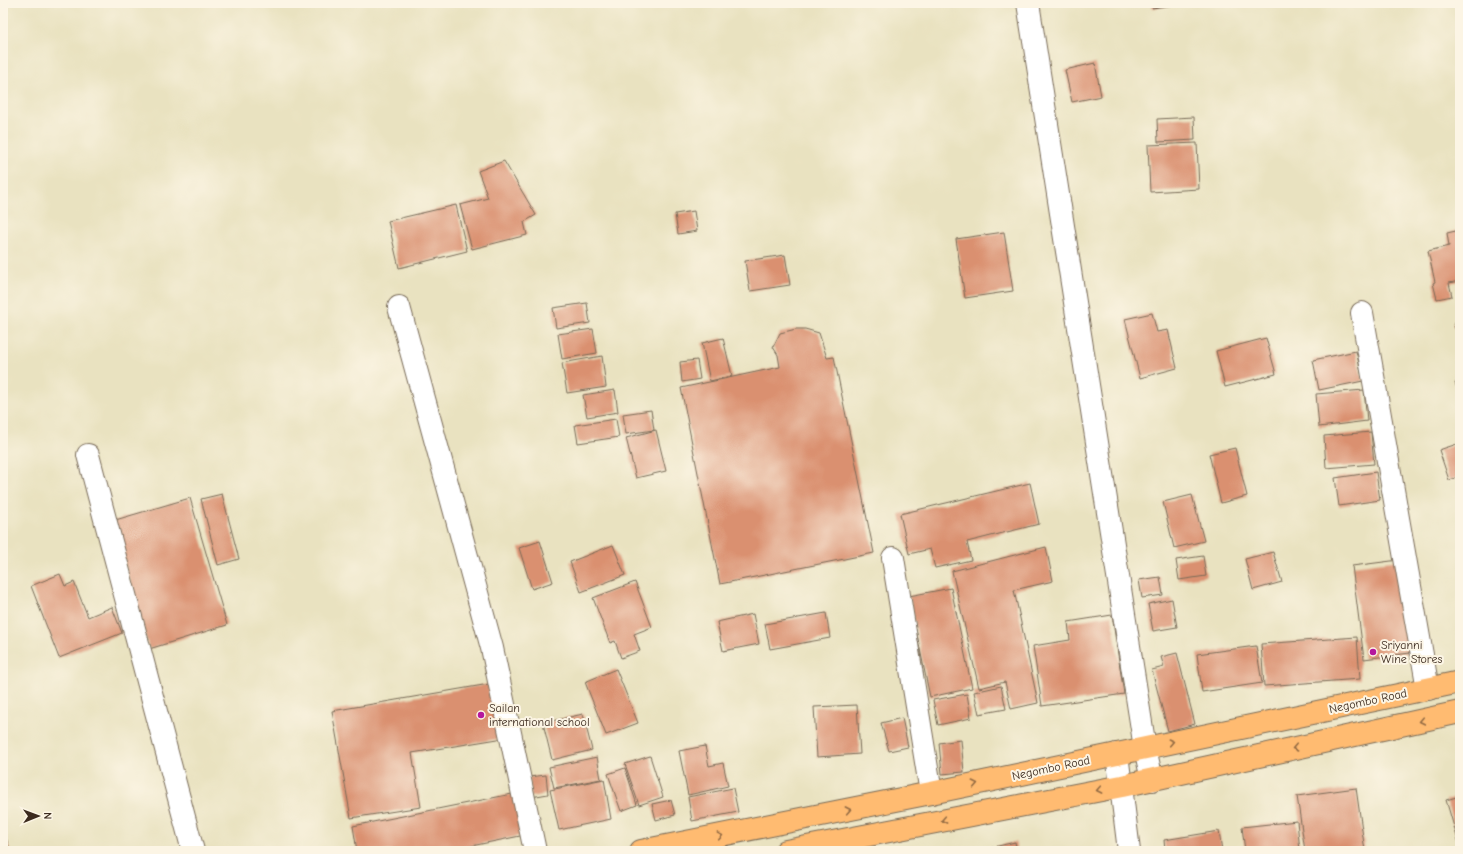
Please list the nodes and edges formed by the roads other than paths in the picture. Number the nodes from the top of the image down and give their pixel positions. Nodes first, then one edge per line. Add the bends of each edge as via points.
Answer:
1 (1028, 3) edge
2 (399, 307) dead end
3 (1362, 313) dead end
4 (88, 455) dead end
5 (893, 558) dead end
6 (1460, 682) edge
7 (1428, 689) junction
8 (1460, 712) edge
9 (1145, 748) junction
10 (1117, 754) junction
11 (1152, 780) junction
12 (1122, 786) junction
13 (932, 793) junction
14 (681, 847) edge
15 (816, 848) edge
16 (193, 851) edge
17 (535, 851) edge
18 (641, 851) edge
19 (786, 851) edge
20 (1129, 851) edge

1 - 9 street
2 - 17 street via 492,648
3 - 7 street
4 - 16 street
5 - 13 street
6 - 7 highway, Negombo Road
9 -> 7 highway, Negombo Road
8 -> 11 highway
9 - 10 highway, Negombo Road
9 - 11 street
10 - 12 street
13 -> 10 highway, Negombo Road
11 - 12 highway
12 -> 15 highway
12 - 20 street
14 -> 13 highway, Negombo Road
14 - 18 highway, Negombo Road
15 - 19 highway

